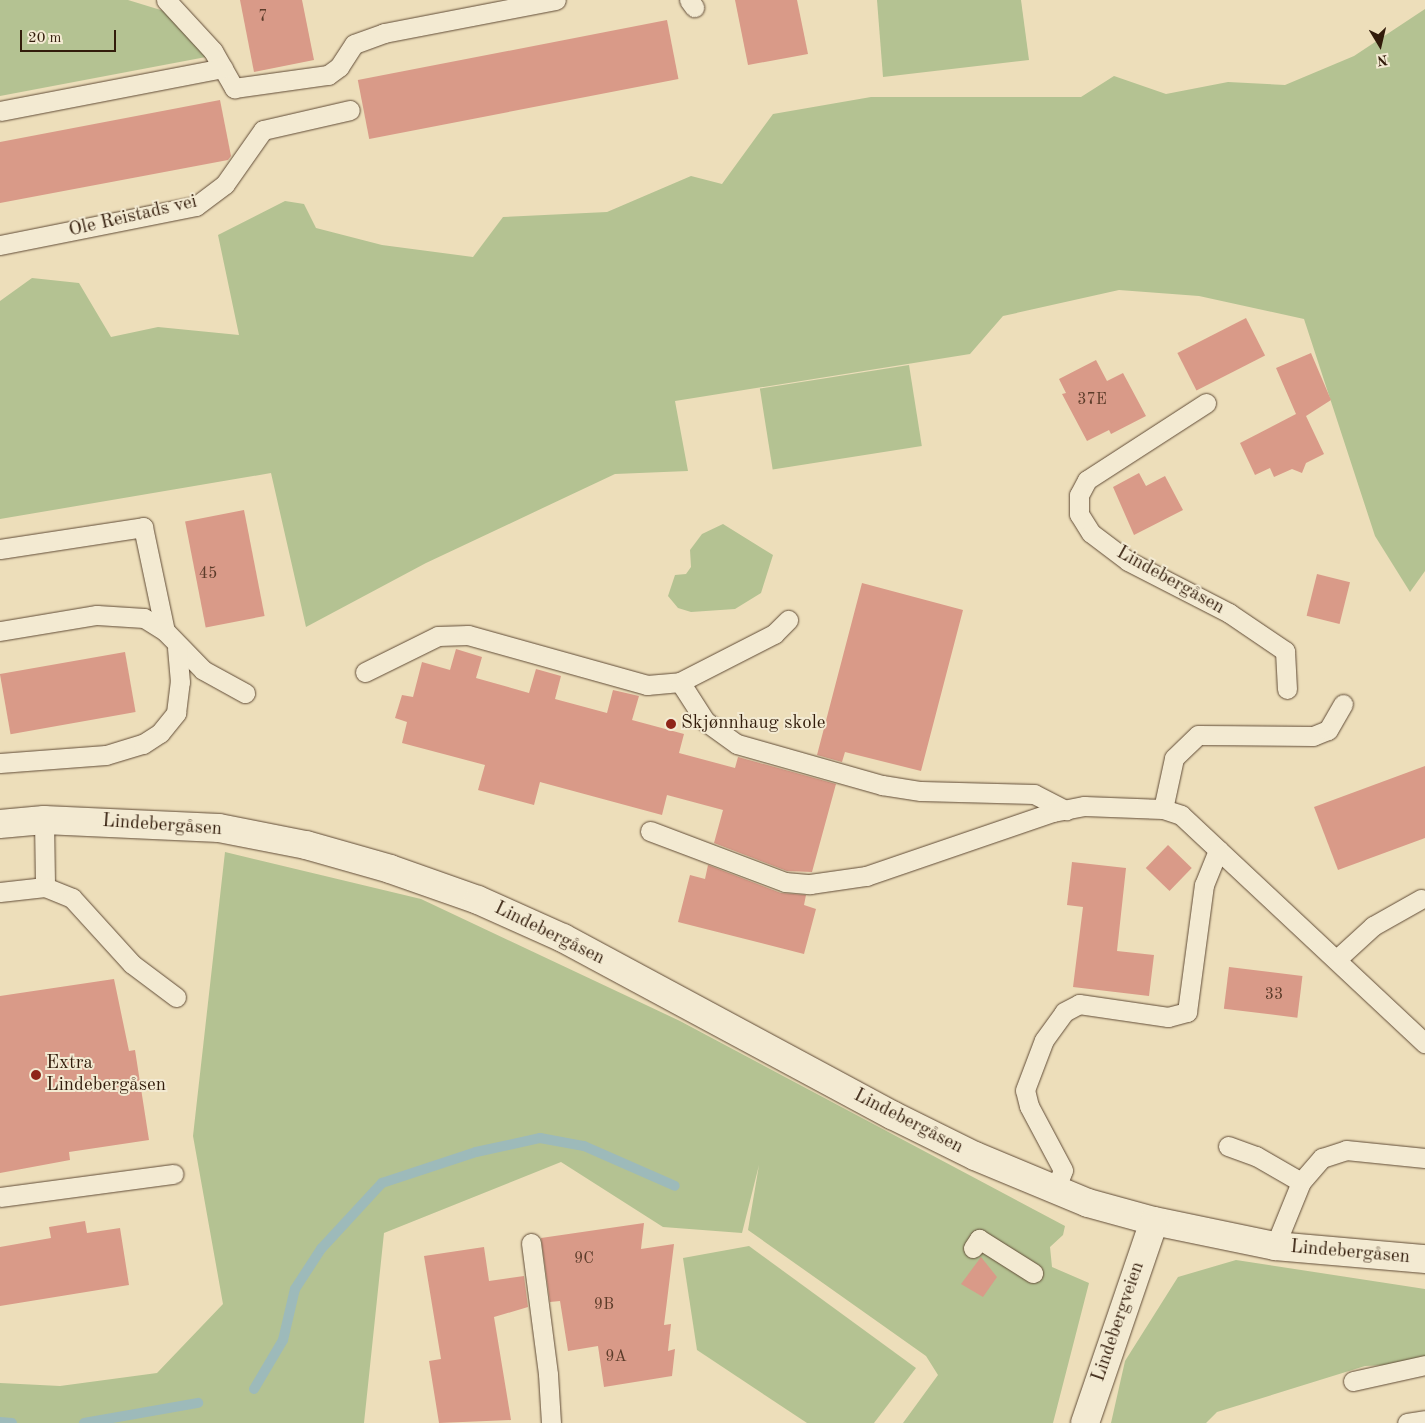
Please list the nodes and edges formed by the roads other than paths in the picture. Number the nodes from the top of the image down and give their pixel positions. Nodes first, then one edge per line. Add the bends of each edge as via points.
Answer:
1 (166, 0) edge
2 (556, 0) edge
3 (223, 68) junction
4 (350, 110) dead end
5 (0, 111) edge
6 (0, 245) edge
7 (1206, 403) dead end
8 (0, 549) edge
9 (788, 620) dead end
10 (0, 631) edge
11 (165, 631) junction
12 (177, 648) junction
13 (365, 672) dead end
14 (680, 682) junction
15 (1287, 689) dead end
16 (245, 693) dead end
17 (1344, 704) dead end
18 (0, 763) edge
19 (1163, 809) junction
20 (1066, 810) junction
21 (44, 820) junction
22 (0, 824) edge
23 (650, 830) dead end
24 (1218, 850) junction
25 (45, 887) junction
26 (0, 892) edge
27 (1421, 899) dead end
28 (1337, 959) junction
29 (176, 997) dead end
30 (1425, 1044) edge
31 (1228, 1146) dead end
32 (1425, 1158) edge
33 (173, 1174) dead end
34 (1302, 1182) junction
35 (1056, 1188) junction
36 (0, 1197) edge
37 (1154, 1221) junction
38 (531, 1243) dead end
39 (1275, 1246) junction
40 (973, 1248) dead end
41 (1425, 1259) edge
42 (1033, 1273) dead end
43 (1425, 1365) edge
44 (1353, 1381) dead end
45 (1425, 1420) edge
46 (551, 1423) edge
47 (1085, 1423) edge
48 (1407, 1423) edge

1 - 3 lane
2 - 3 lane via 367,38 348,49 333,72 314,78 234,88
3 - 5 lane
4 - 6 lane, Ole Reistads vei via 263,130 225,184 196,206
7 - 15 lane, Lindebergåsen via 1088,480 1079,495 1079,514 1091,534 1128,561 1229,613 1285,651
8 - 11 lane via 143,527
9 - 14 lane via 774,634
10 - 11 lane via 122,614 144,618
11 - 12 lane
12 - 16 lane via 203,670
12 - 18 lane via 180,682 176,713 160,732 143,744 106,755
13 - 14 lane via 438,636 468,635 647,685
14 - 20 lane via 705,721 737,744 882,785 921,791 1034,794
17 - 19 lane via 1328,730 1314,736 1198,735 1174,758
19 - 20 lane via 1084,806
19 - 24 lane via 1181,815
20 - 23 lane via 866,876 810,884 776,879
21 - 22 street, Lindebergåsen
21 - 25 lane
21 - 35 street, Lindebergåsen via 219,828 306,845 478,900 563,938 892,1115 976,1156
24 - 28 lane
24 - 35 lane via 1204,885 1187,1012 1168,1016 1079,1004 1064,1012 1044,1040 1025,1090 1029,1106 1063,1170
25 - 26 lane
25 - 29 lane via 72,898 132,964
27 - 28 lane via 1372,926
28 - 30 lane
31 - 34 lane via 1256,1156
32 - 34 lane, Lindebergåsen via 1334,1151 1313,1166
33 - 36 lane
34 - 39 lane, Lindebergåsen
35 - 37 street, Lindebergåsen via 1088,1202
37 - 39 street, Lindebergåsen
37 - 47 street, Lindebergveien
38 - 46 lane
39 - 41 street, Lindebergåsen
40 - 42 lane via 979,1239
43 - 44 lane
45 - 48 lane

